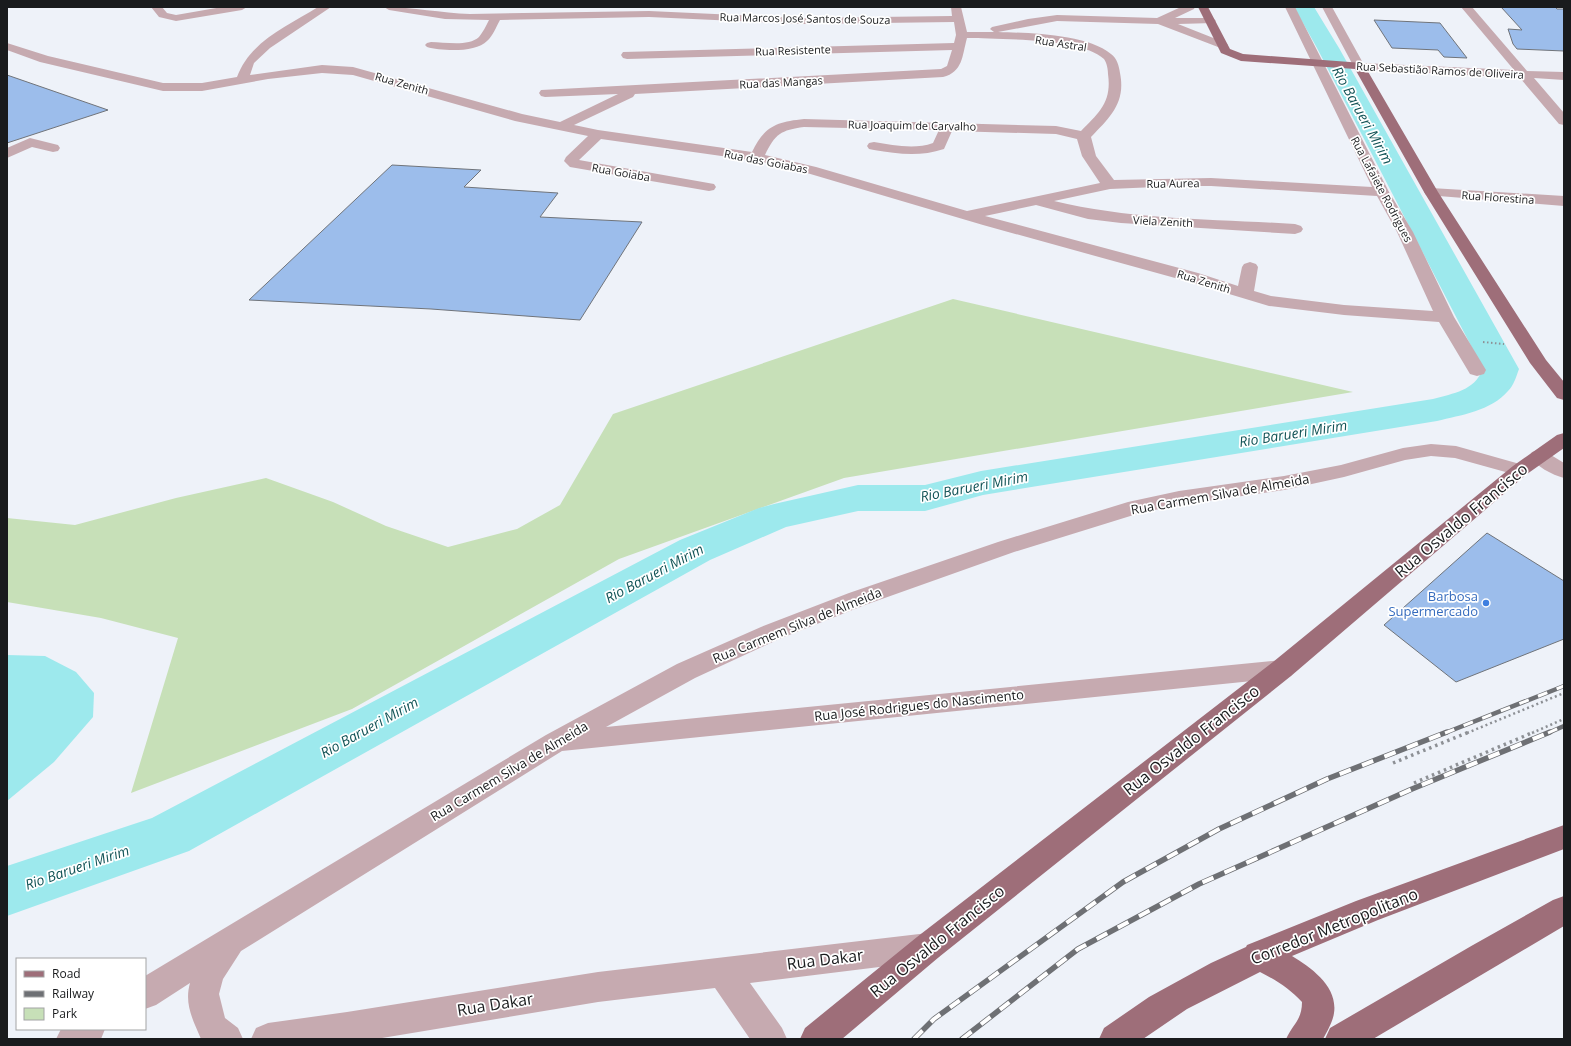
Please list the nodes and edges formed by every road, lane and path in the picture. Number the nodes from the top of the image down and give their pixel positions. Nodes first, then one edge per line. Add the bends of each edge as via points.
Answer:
1 (156, 7) edge
2 (242, 7) edge
3 (326, 7) edge
4 (389, 7) edge
5 (630, 7) edge
6 (1044, 7) edge
7 (1190, 7) edge
8 (1203, 7) edge
9 (1290, 7) edge
10 (1327, 7) edge
11 (1466, 7) edge
12 (957, 13) edge
13 (649, 14) junction
14 (496, 17) junction
15 (1057, 18) junction
16 (1159, 20) junction
17 (1210, 21) junction
18 (982, 35) junction
19 (960, 40) junction
20 (431, 45) dead end
21 (1222, 45) junction
22 (7, 46) edge
23 (626, 55) dead end
24 (1322, 64) junction
25 (1355, 66) junction
26 (1523, 74) junction
27 (1564, 76) edge
28 (242, 79) junction
29 (636, 90) junction
30 (545, 93) dead end
31 (1564, 121) edge
32 (947, 126) junction
33 (560, 127) junction
34 (598, 134) junction
35 (1084, 136) junction
36 (874, 146) dead end
37 (7, 154) edge
38 (757, 157) junction
39 (7, 159) edge
40 (1110, 185) junction
41 (709, 187) dead end
42 (1382, 192) junction
43 (1431, 192) junction
44 (1033, 201) junction
45 (1564, 201) edge
46 (967, 215) junction
47 (1295, 229) dead end
48 (1250, 267) dead end
49 (1245, 293) junction
50 (1445, 317) junction
51 (1478, 342) dead end
52 (1506, 344) dead end
53 (1477, 370) dead end
54 (1564, 394) edge
55 (1564, 439) edge
56 (1529, 463) junction
57 (1564, 472) edge
58 (1282, 668) junction
59 (1564, 693) edge
60 (1564, 719) edge
61 (555, 742) junction
62 (1393, 763) dead end
63 (1414, 783) dead end
64 (1564, 837) edge
65 (1564, 910) edge
66 (232, 938) junction
67 (928, 947) junction
68 (1258, 955) junction
69 (722, 971) junction
70 (146, 993) edge
71 (87, 1030) edge
72 (342, 1033) edge
73 (73, 1039) edge
74 (226, 1039) edge
75 (268, 1039) edge
76 (770, 1039) edge
77 (817, 1039) edge
78 (1116, 1039) edge
79 (1303, 1039) edge
80 (1342, 1039) edge

1 - 2 street via 163,16 176,18
3 - 28 street via 274,38 261,49 248,63
4 - 14 street, Rua Marcos José Santos de Souza via 445,16
5 - 13 street
6 - 15 street
7 - 16 street, Rua Astral
8 - 17 main road
9 - 24 street, Rua Lafaiete Rodrigues
10 - 25 street
11 - 26 street
12 - 13 street, Rua Marcos José Santos de Souza via 803,21
12 - 19 street, Rua das Mangas
13 - 14 street, Rua Marcos José Santos de Souza
14 - 20 street via 478,43 465,46
15 - 16 street, Rua Astral
15 - 18 street, Rua Astral via 1015,24
16 - 17 street, Rua Astral
16 - 21 street, Rua Astral
17 - 21 main road
18 - 19 street, Rua Astral
18 - 35 street, Rua Astral via 1072,42 1099,51 1110,58 1116,79 1114,98
19 - 23 street, Rua Resistente
19 - 29 street, Rua das Mangas via 953,67 934,74
21 - 24 main road, Rua Sebastião Ramos de Oliveira via 1225,51 1240,57
22 - 28 street, Rua Zenith via 44,59 164,87 202,87
24 - 25 main road, Rua Sebastião Ramos de Oliveira
24 - 42 street, Rua Lafaiete Rodrigues
25 - 26 street, Rua Sebastião Ramos de Oliveira
25 - 43 main road
26 - 27 street, Rua Sebastião Ramos de Oliveira
26 - 31 street
28 - 33 street, Rua Zenith via 322,69 353,70 495,112
29 - 30 street, Rua das Mangas
29 - 33 street
32 - 35 street, Rua Joaquim de Carvalho via 1056,130
32 - 36 street via 939,146 931,149 916,151
32 - 38 street, Rua Joaquim de Carvalho via 790,124 772,131
33 - 34 street, Rua das Goiabas
34 - 38 street, Rua das Goiabas
34 - 41 street, Rua Goiaba via 573,156 571,161 575,164
35 - 40 street via 1085,150
37 - 39 street via 30,142 54,148
38 - 46 street, Rua das Goiabas
40 - 42 street, Rua Aurea via 1211,182
40 - 44 street, Rua Aurea
42 - 50 street, Rua Lafaiete Rodrigues via 1405,232
43 - 45 street, Rua Florestina
43 - 54 main road via 1539,363
44 - 46 street, Rua Aurea
44 - 47 street, Viela Zenith via 1088,214 1122,218
46 - 49 street, Rua Zenith
48 - 49 street
49 - 50 street, Rua Zenith via 1297,306
50 - 53 street, Rua Lafaiete Rodrigues
51 - 52 path
55 - 56 main road, Rua Osvaldo Francisco
56 - 57 street, Rua Carmem Silva de Almeida
56 - 58 main road, Rua Osvaldo Francisco
56 - 61 street, Rua Carmem Silva de Almeida via 1431,450 1403,454 1344,471 1284,483 1179,498 1136,507 991,552 770,633 686,671
58 - 61 street, Rua José Rodrigues do Nascimento
58 - 67 main road, Rua Osvaldo Francisco
59 - 62 path
60 - 63 path
61 - 66 street, Rua Carmem Silva de Almeida
64 - 68 main road, Corredor Metropolitano via 1342,920
65 - 80 main road
66 - 70 street, Rua Carmem Silva de Almeida
66 - 74 street via 208,974 203,994 206,1012 213,1029
67 - 69 street, Rua Dakar
67 - 77 main road, Rua Osvaldo Francisco
68 - 78 main road, Corredor Metropolitano via 1174,999
68 - 79 main road via 1301,978 1312,990 1319,1004 1317,1019
69 - 72 street, Rua Dakar via 598,987
69 - 76 street
71 - 73 street
72 - 75 street, Rua Dakar

